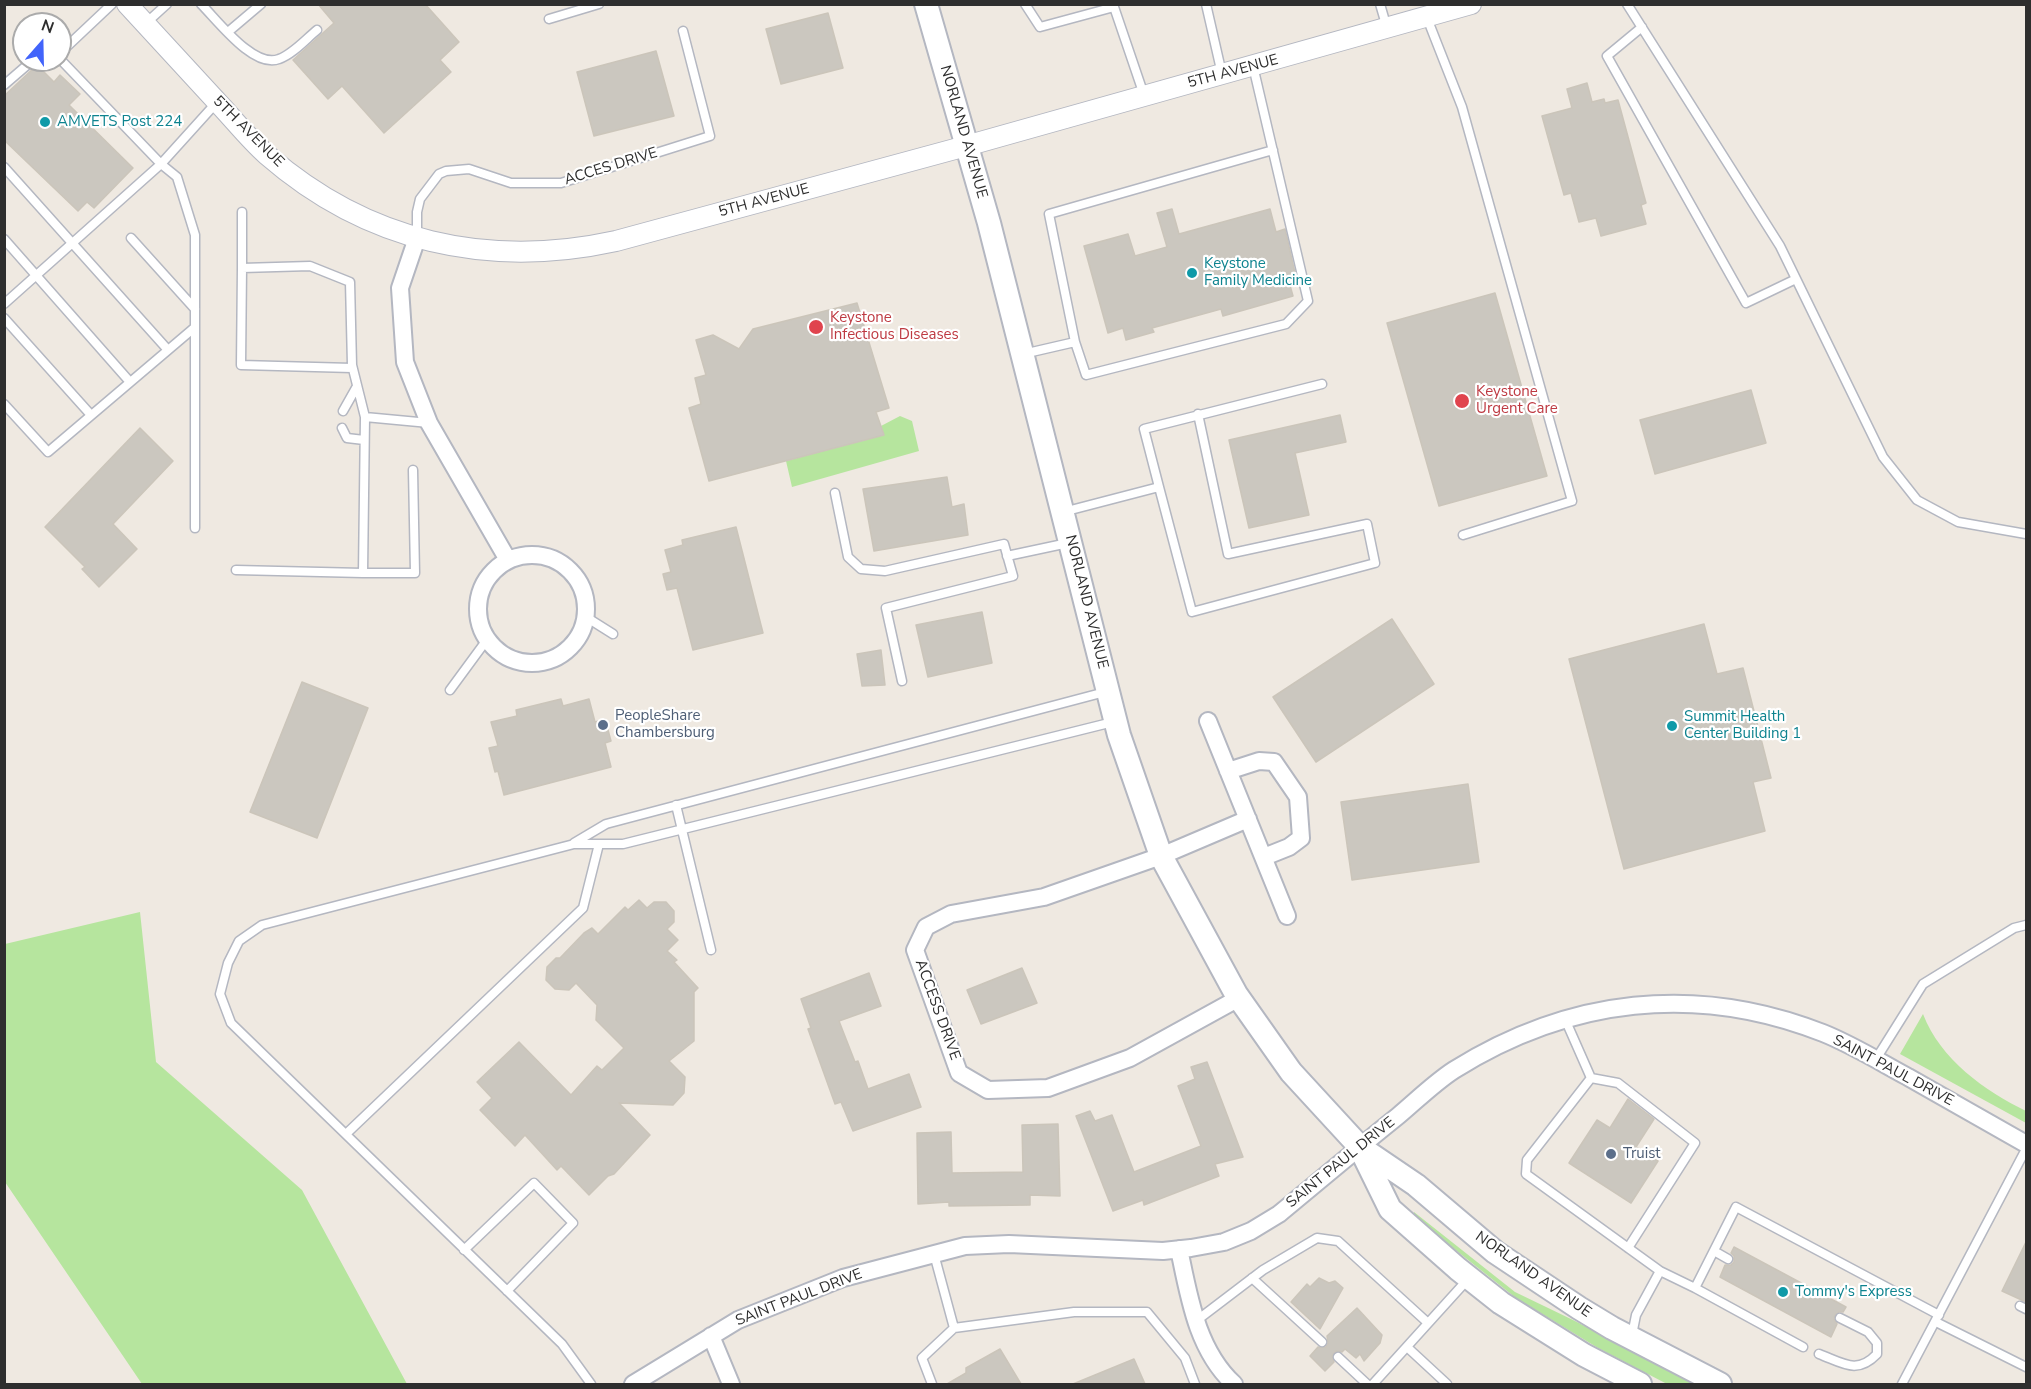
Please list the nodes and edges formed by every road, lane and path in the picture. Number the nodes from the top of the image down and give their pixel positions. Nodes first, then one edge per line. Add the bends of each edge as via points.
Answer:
1 (112, 4) edge
2 (127, 4) edge
3 (167, 4) edge
4 (201, 4) edge
5 (261, 4) edge
6 (599, 4) edge
7 (927, 4) edge
8 (1025, 4) edge
9 (1206, 4) edge
10 (1380, 4) edge
11 (1472, 4) edge
12 (1627, 4) edge
13 (1114, 6) edge
14 (1426, 17) junction
15 (549, 19) dead end
16 (145, 24) junction
17 (1642, 27) junction
18 (1387, 29) junction
19 (317, 30) dead end
20 (683, 31) dead end
21 (228, 32) junction
22 (72, 42) edge
23 (1253, 66) junction
24 (19, 72) edge
25 (72, 72) edge
26 (1222, 75) junction
27 (4, 85) edge
28 (1145, 96) junction
29 (217, 102) junction
30 (966, 146) junction
31 (1273, 150) junction
32 (161, 164) junction
33 (4, 167) edge
34 (242, 212) dead end
35 (131, 238) dead end
36 (417, 238) junction
37 (4, 239) edge
38 (73, 243) junction
39 (242, 268) junction
40 (37, 275) junction
41 (1796, 279) junction
42 (4, 304) edge
43 (195, 309) junction
44 (4, 318) edge
45 (194, 328) junction
46 (1075, 342) junction
47 (168, 350) junction
48 (1022, 354) junction
49 (352, 368) junction
50 (130, 382) junction
51 (1322, 384) dead end
52 (356, 388) junction
53 (4, 404) edge
54 (343, 411) dead end
55 (1198, 414) junction
56 (91, 415) junction
57 (365, 417) junction
58 (429, 423) junction
59 (342, 428) dead end
60 (364, 440) junction
61 (413, 470) dead end
62 (1159, 487) junction
63 (835, 493) dead end
64 (1062, 512) junction
65 (195, 528) dead end
66 (2026, 534) edge
67 (1463, 535) dead end
68 (1070, 542) junction
69 (1007, 556) junction
70 (508, 560) junction
71 (236, 570) dead end
72 (363, 573) junction
73 (586, 617) junction
74 (613, 634) dead end
75 (486, 641) junction
76 (902, 681) dead end
77 (450, 690) dead end
78 (1108, 691) junction
79 (1116, 721) junction
80 (1208, 721) dead end
81 (1228, 771) junction
82 (676, 805) junction
83 (1248, 819) junction
84 (681, 830) junction
85 (574, 844) junction
86 (599, 844) junction
87 (1161, 856) junction
88 (1264, 857) junction
89 (1287, 916) dead end
90 (2026, 925) edge
91 (711, 950) dead end
92 (1239, 998) junction
93 (1565, 1019) junction
94 (1876, 1059) junction
95 (1592, 1078) junction
96 (346, 1134) junction
97 (2026, 1144) edge
98 (1360, 1147) junction
99 (2026, 1149) edge
100 (1628, 1248) junction
101 (1179, 1249) junction
102 (464, 1250) junction
103 (1714, 1251) junction
104 (934, 1254) junction
105 (1728, 1259) dead end
106 (1660, 1271) junction
107 (1252, 1278) junction
108 (1469, 1278) junction
109 (1695, 1288) junction
110 (507, 1291) junction
111 (1840, 1318) dead end
112 (1938, 1319) junction
113 (1196, 1321) junction
114 (1428, 1323) junction
115 (954, 1328) junction
116 (711, 1336) junction
117 (1631, 1338) junction
118 (1322, 1342) dead end
119 (1407, 1347) junction
120 (1803, 1347) dead end
121 (1819, 1354) dead end
122 (1338, 1357) dead end
123 (2026, 1367) edge
124 (591, 1384) edge
125 (633, 1384) edge
126 (731, 1384) edge
127 (932, 1384) edge
128 (1195, 1384) edge
129 (1234, 1384) edge
130 (1368, 1384) edge
131 (1373, 1384) edge
132 (1447, 1384) edge
133 (1640, 1384) edge
134 (1720, 1384) edge
135 (1902, 1384) edge

1 - 22 lane
2 - 16 street, 5TH AVENUE
3 - 16 lane
4 - 21 lane
5 - 21 lane
6 - 15 lane
7 - 30 main road, NORLAND AVENUE
8 - 13 lane via 1040,27
9 - 26 lane
10 - 18 lane
11 - 14 street, 5TH AVENUE
12 - 17 lane
13 - 28 lane
14 - 18 street, 5TH AVENUE
14 - 67 lane via 1462,107 1572,501
16 - 29 street, 5TH AVENUE
17 - 41 lane via 1780,246
17 - 41 lane via 1607,56 1746,303
18 - 23 street, 5TH AVENUE
19 - 21 lane via 281,59 270,62 252,54
20 - 36 lane, ACCES DRIVE via 711,136 561,183 511,183 469,169 446,171 439,174 420,199
23 - 26 street, 5TH AVENUE
23 - 31 lane
24 - 27 lane
25 - 32 lane
26 - 28 street, 5TH AVENUE
28 - 30 street, 5TH AVENUE
29 - 32 lane
29 - 36 street, 5TH AVENUE via 264,152 316,192 361,217
30 - 36 street, 5TH AVENUE via 590,246 502,252
30 - 48 main road, NORLAND AVENUE
31 - 46 lane via 1049,214
31 - 46 lane via 1308,301 1286,324 1086,375
32 - 38 lane
32 - 43 lane via 177,177 195,235
33 - 38 lane
34 - 39 lane
35 - 43 lane
36 - 58 street via 400,288 404,352
37 - 40 lane
38 - 40 lane
38 - 47 lane
39 - 49 lane via 310,267 350,282
39 - 49 lane via 241,365
40 - 42 lane
40 - 50 lane
41 - 66 lane via 1882,457 1917,500 1958,522
43 - 45 lane
44 - 56 lane
45 - 47 lane
45 - 65 lane
46 - 48 lane
47 - 50 lane
48 - 64 main road, NORLAND AVENUE
49 - 52 lane
50 - 56 lane
51 - 55 lane
52 - 54 lane
52 - 57 lane
53 - 56 lane via 48,452
55 - 62 lane via 1144,429
55 - 62 lane via 1228,554 1367,524 1375,563 1192,612
57 - 58 lane
57 - 60 lane
58 - 70 street
59 - 60 lane via 347,438
60 - 72 lane
61 - 72 lane via 415,573
62 - 64 lane
63 - 69 lane via 848,557 861,569 885,571 1004,544
64 - 68 main road, NORLAND AVENUE
68 - 69 lane
68 - 78 main road, NORLAND AVENUE
69 - 76 lane via 1013,576 886,608
70 - 73 street via 541,555 571,570 581,584
70 - 75 street via 494,569 478,598 477,615
71 - 72 lane
73 - 74 lane
73 - 75 street via 571,648 539,663 521,663 505,657
75 - 77 lane
78 - 79 main road, NORLAND AVENUE
78 - 82 lane
79 - 84 lane
79 - 87 main road, NORLAND AVENUE
80 - 81 street
81 - 83 street
81 - 88 street via 1259,761 1274,762 1298,797 1301,838
82 - 84 lane
82 - 85 lane via 606,824
83 - 87 street, ACCESS DRIVE
83 - 88 street
84 - 86 lane via 623,844
84 - 91 lane
85 - 86 lane
85 - 96 lane via 262,925 239,941 220,994 231,1023
86 - 96 lane via 583,908
87 - 92 main road, NORLAND AVENUE
87 - 92 street, ACCESS DRIVE via 1044,897 951,914 926,927 915,950 959,1073 988,1090 1048,1088 1130,1058
88 - 89 street
90 - 94 lane via 2014,928 1923,984
92 - 98 main road, NORLAND AVENUE via 1291,1072
93 - 94 street, SAINT PAUL DRIVE via 1617,1006 1704,1005 1755,1012 1822,1033
93 - 95 lane
93 - 98 street, SAINT PAUL DRIVE via 1501,1044 1453,1071
94 - 97 street, SAINT PAUL DRIVE
95 - 100 lane via 1527,1160 1526,1174
95 - 100 lane via 1618,1083 1695,1143
96 - 102 lane
98 - 101 street, SAINT PAUL DRIVE via 1279,1214 1251,1231 1224,1242
98 - 108 main road, NORLAND AVENUE via 1390,1209
98 - 117 main road, NORLAND AVENUE via 1416,1185 1495,1252
99 - 112 lane
100 - 106 lane
101 - 104 street, SAINT PAUL DRIVE via 1009,1244 966,1246
101 - 113 street
102 - 110 lane
102 - 110 lane via 534,1183 573,1223
103 - 105 lane
103 - 109 lane
103 - 112 lane via 1736,1207
104 - 115 lane
104 - 116 street, SAINT PAUL DRIVE via 843,1278 738,1320
106 - 109 lane
106 - 117 lane via 1636,1315
107 - 113 lane
107 - 114 lane via 1317,1238 1338,1241
107 - 118 lane
108 - 114 lane
108 - 133 main road, NORLAND AVENUE via 1584,1355
109 - 120 lane
110 - 124 lane via 562,1344
111 - 121 lane via 1868,1332 1877,1343 1877,1354 1868,1364 1852,1367
112 - 123 lane
112 - 135 lane
113 - 129 street via 1207,1350
114 - 119 lane
115 - 127 lane via 921,1358
115 - 128 lane via 1074,1312 1147,1312 1185,1358
116 - 125 street, SAINT PAUL DRIVE
116 - 126 street
117 - 134 main road, NORLAND AVENUE
119 - 131 lane
119 - 132 lane
122 - 130 lane

